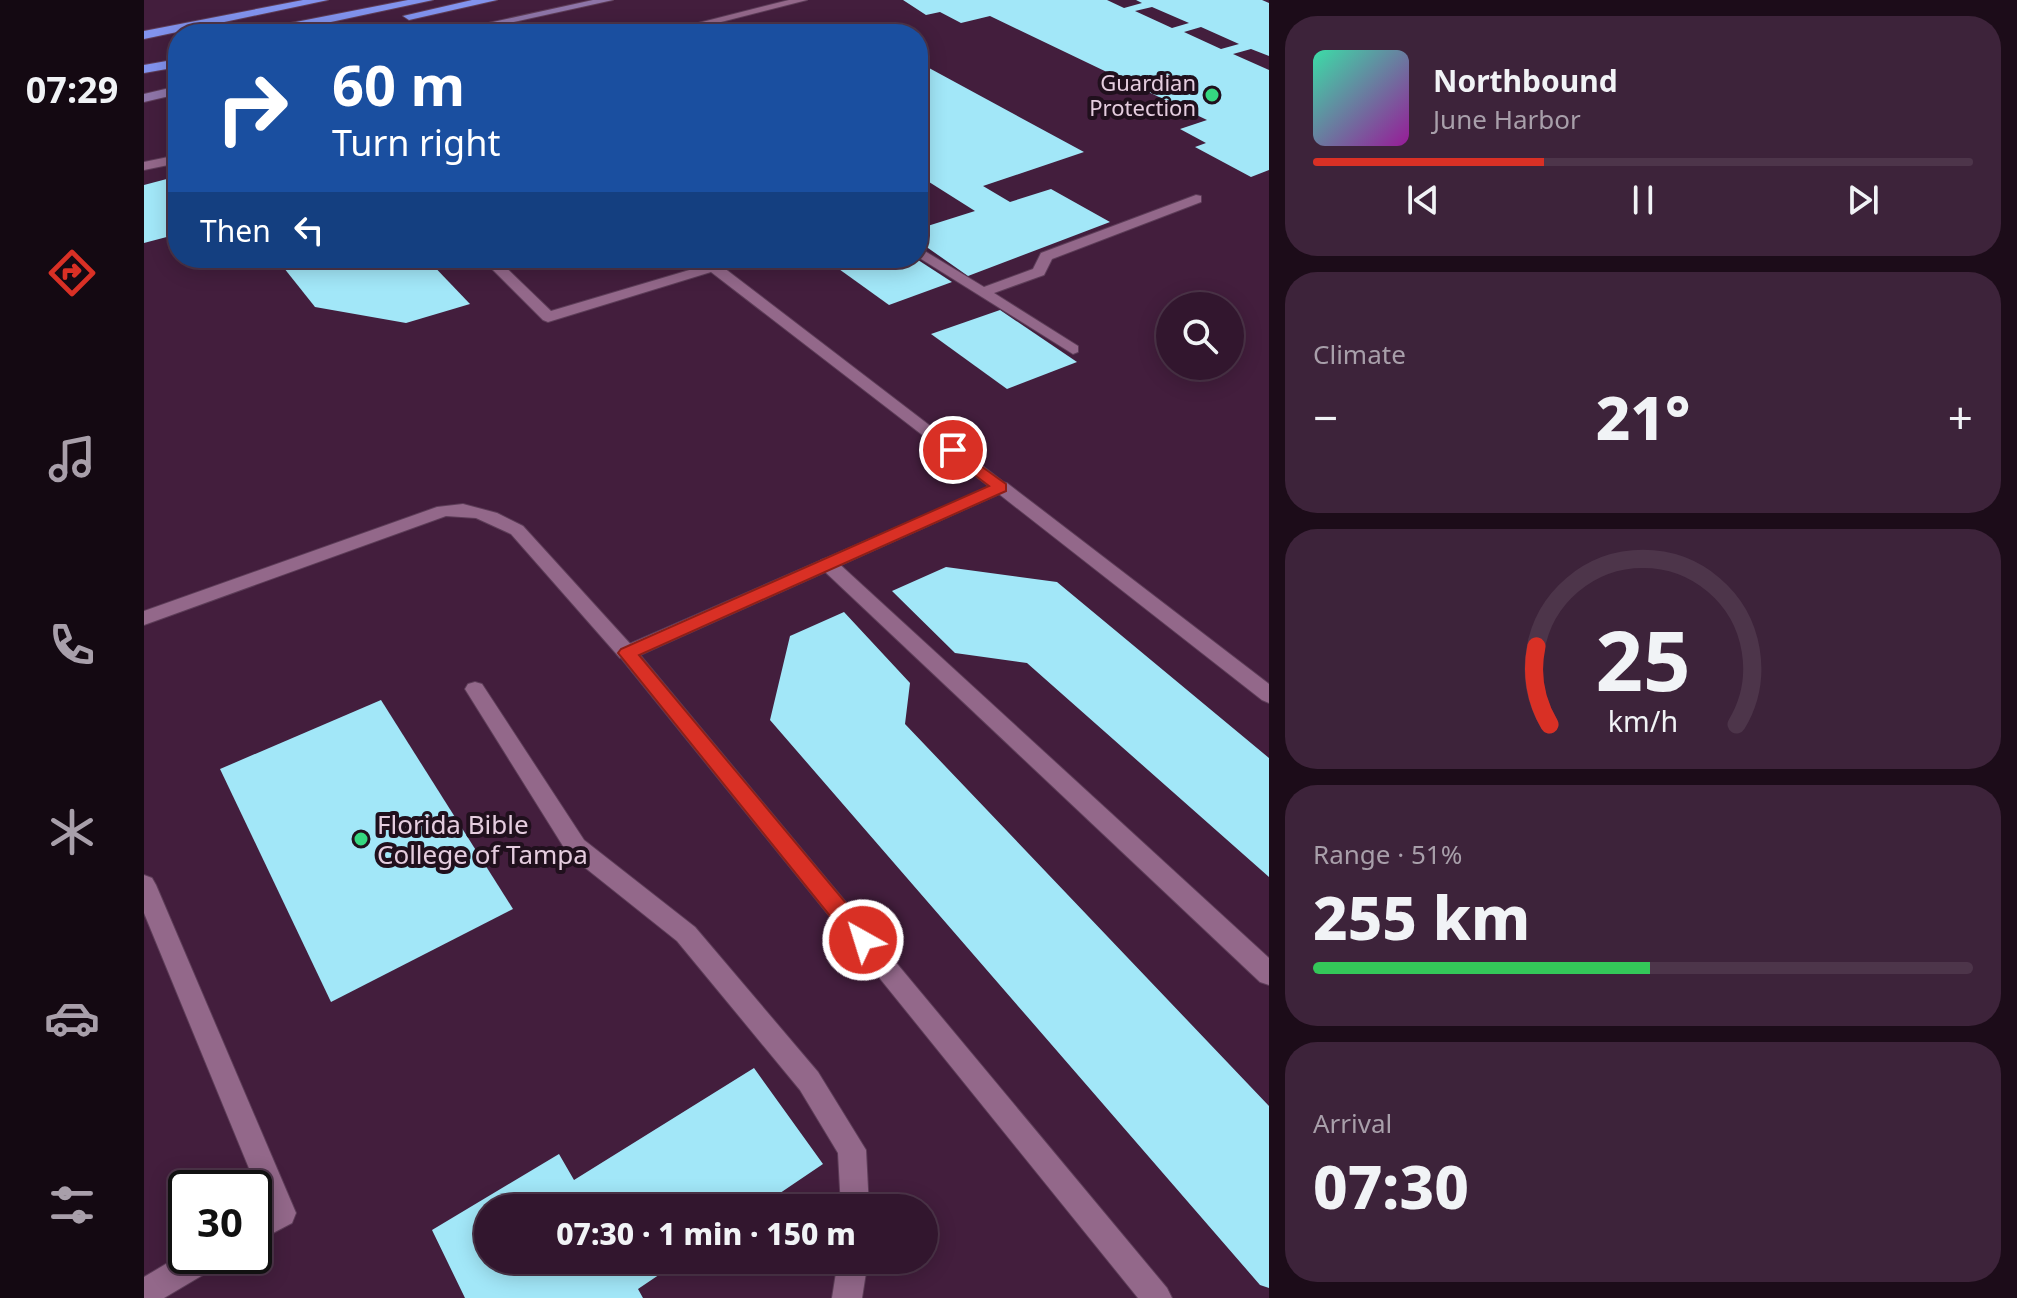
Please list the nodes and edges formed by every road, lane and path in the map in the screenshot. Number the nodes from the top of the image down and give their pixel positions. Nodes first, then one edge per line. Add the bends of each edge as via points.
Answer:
1 (322, 0) edge
2 (427, 0) edge
3 (491, 0) edge
4 (608, 0) edge
5 (802, 0) edge
6 (292, 6) junction
7 (144, 21) edge
8 (200, 24) edge
9 (306, 24) edge
10 (371, 24) edge
11 (492, 24) edge
12 (702, 24) edge
13 (168, 30) edge
14 (144, 35) edge
15 (168, 51) edge
16 (144, 56) edge
17 (168, 65) edge
18 (144, 69) edge
19 (168, 92) edge
20 (144, 98) edge
21 (168, 161) edge
22 (144, 166) edge
23 (1196, 199) dead end
24 (928, 257) edge
25 (498, 268) edge
26 (690, 268) edge
27 (715, 268) edge
28 (983, 292) junction
29 (1073, 349) dead end
30 (1001, 487) junction
31 (828, 564) junction
32 (144, 618) edge
33 (627, 653) junction
34 (475, 689) dead end
35 (1269, 695) edge
36 (144, 885) edge
37 (1269, 974) edge
38 (264, 1170) edge
39 (272, 1189) edge
40 (854, 1194) edge
41 (272, 1219) edge
42 (177, 1274) edge
43 (851, 1274) edge
44 (144, 1293) edge
45 (847, 1298) edge
46 (1157, 1298) edge

1 - 6 highway
2 - 9 highway
3 - 10 highway
4 - 11 main road
5 - 12 street
6 - 7 highway
6 - 8 highway
13 - 14 highway
15 - 16 highway
17 - 18 highway
19 - 20 main road
21 - 22 street
23 - 28 street via 1075,243 1046,256 1039,272
24 - 28 street
25 - 26 street via 548,317
27 - 30 street
28 - 29 street
30 - 31 street
30 - 35 street
31 - 33 street
31 - 37 street
32 - 33 street via 457,508 517,530
33 - 46 street
34 - 40 street via 576,847 686,934 809,1081 852,1150
36 - 38 street
39 - 41 street via 282,1213
42 - 44 street
43 - 45 street

